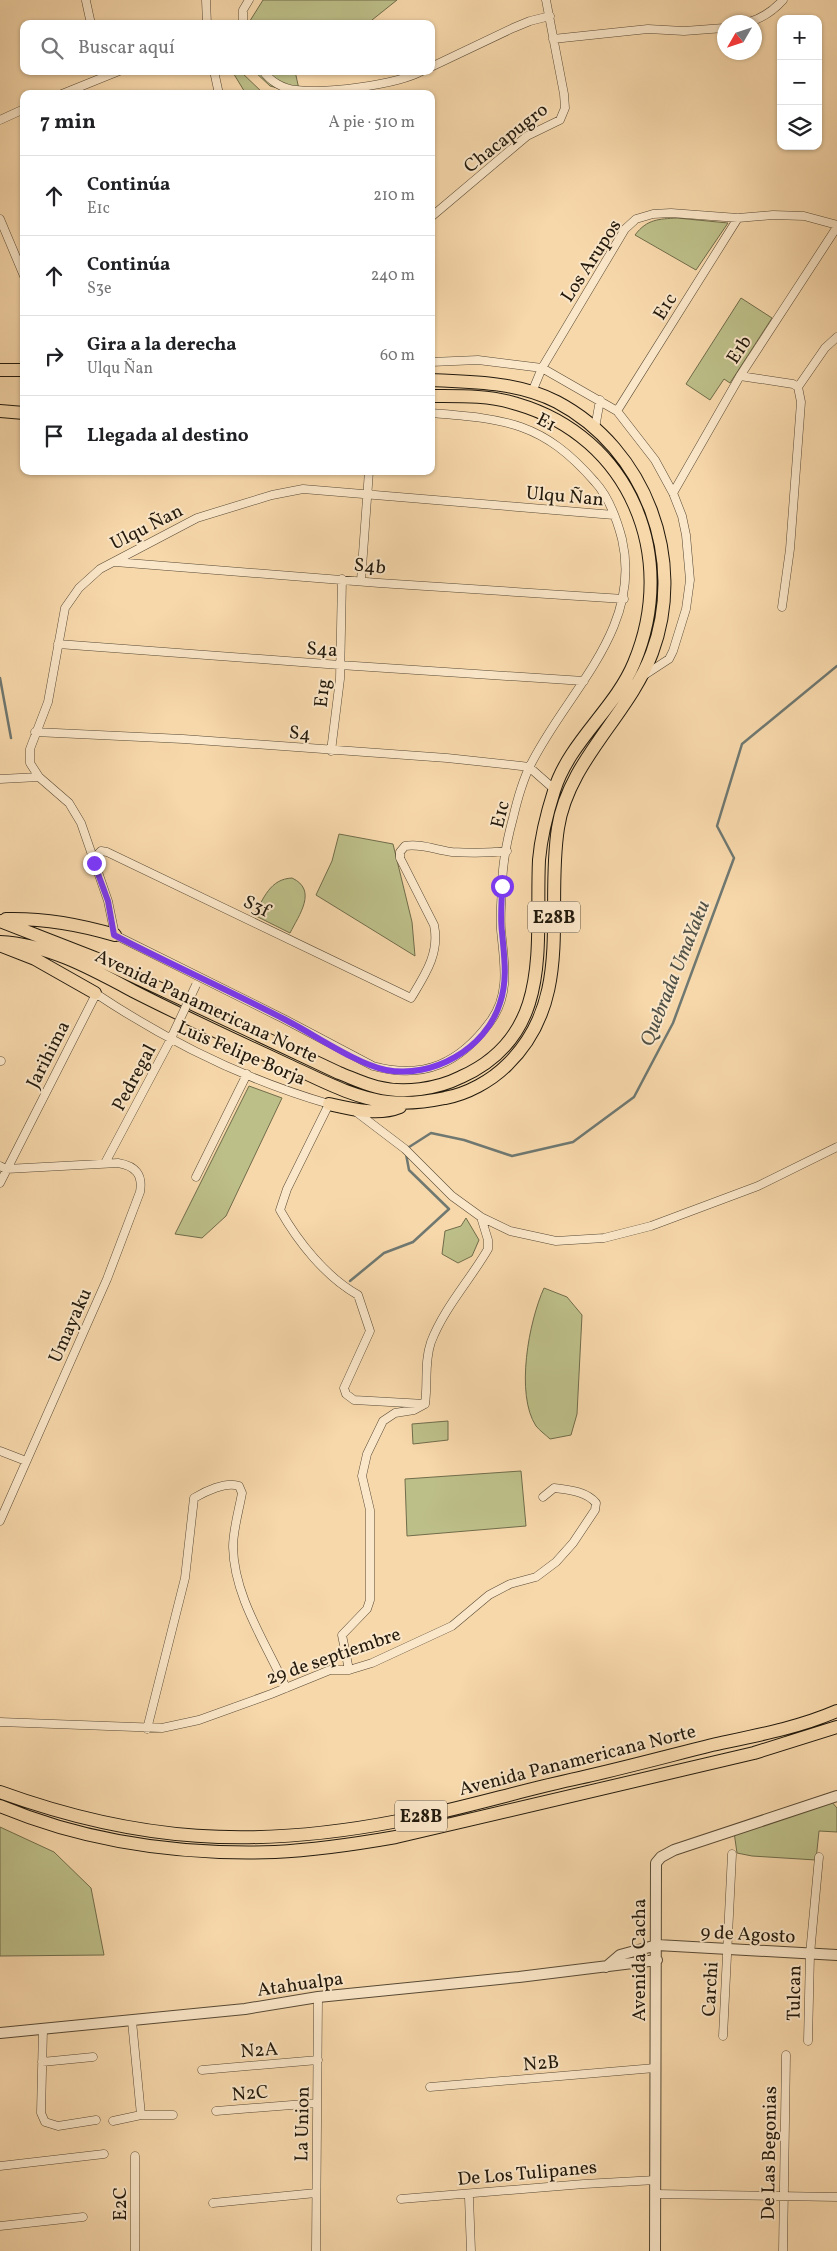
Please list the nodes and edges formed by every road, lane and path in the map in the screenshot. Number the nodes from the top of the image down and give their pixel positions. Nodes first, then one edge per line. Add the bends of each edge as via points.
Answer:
1 (206, 0) edge
2 (248, 0) edge
3 (546, 0) edge
4 (783, 0) edge
5 (86, 1) edge
6 (550, 16) junction
7 (762, 17) edge
8 (90, 20) edge
9 (207, 20) edge
10 (243, 20) edge
11 (717, 29) edge
12 (554, 38) junction
13 (435, 65) edge
14 (102, 75) edge
15 (215, 75) edge
16 (268, 75) edge
17 (414, 75) edge
18 (82, 90) edge
19 (217, 90) edge
20 (295, 90) edge
21 (295, 90) edge
22 (313, 90) edge
23 (313, 90) edge
24 (20, 111) edge
25 (0, 120) edge
26 (435, 214) edge
27 (738, 218) junction
28 (0, 219) edge
29 (837, 226) edge
30 (20, 266) edge
31 (837, 337) edge
32 (435, 362) edge
33 (542, 368) junction
34 (0, 370) edge
35 (20, 370) edge
36 (740, 376) junction
37 (435, 380) edge
38 (798, 387) junction
39 (532, 392) junction
40 (435, 396) edge
41 (600, 400) junction
42 (0, 411) edge
43 (618, 411) junction
44 (20, 413) edge
45 (435, 413) edge
46 (595, 428) junction
47 (369, 475) edge
48 (673, 493) junction
49 (367, 494) junction
50 (614, 515) junction
51 (114, 562) junction
52 (342, 579) junction
53 (361, 581) junction
54 (624, 599) junction
55 (782, 607) dead end
56 (58, 644) junction
57 (340, 665) junction
58 (639, 678) junction
59 (584, 681) junction
60 (35, 732) junction
61 (331, 751) junction
62 (529, 768) junction
63 (39, 776) junction
64 (0, 779) edge
65 (554, 789) junction
66 (507, 851) junction
67 (94, 863) junction
68 (0, 920) edge
69 (114, 935) junction
70 (0, 942) edge
71 (0, 946) edge
72 (200, 977) junction
73 (96, 994) junction
74 (172, 1037) junction
75 (247, 1074) junction
76 (410, 1102) junction
77 (329, 1104) junction
78 (351, 1109) junction
79 (837, 1147) edge
80 (105, 1163) junction
81 (3, 1167) edge
82 (196, 1178) dead end
83 (0, 1183) edge
84 (481, 1217) junction
85 (425, 1404) junction
86 (0, 1452) edge
87 (26, 1461) junction
88 (543, 1497) dead end
89 (0, 1522) edge
90 (349, 1670) junction
91 (286, 1688) junction
92 (837, 1711) edge
93 (0, 1722) edge
94 (837, 1727) edge
95 (147, 1729) junction
96 (0, 1792) edge
97 (837, 1796) edge
98 (0, 1806) edge
99 (732, 1854) dead end
100 (819, 1858) dead end
101 (656, 1945) junction
102 (728, 1948) junction
103 (810, 1954) junction
104 (837, 1955) edge
105 (656, 1960) junction
106 (605, 1967) junction
107 (318, 1997) junction
108 (132, 2021) junction
109 (43, 2029) junction
110 (0, 2033) edge
111 (723, 2036) dead end
112 (808, 2041) dead end
113 (786, 2055) dead end
114 (93, 2057) dead end
115 (318, 2060) junction
116 (42, 2062) junction
117 (655, 2068) junction
118 (202, 2070) dead end
119 (430, 2087) dead end
120 (317, 2103) junction
121 (216, 2111) dead end
122 (141, 2115) junction
123 (173, 2115) dead end
124 (96, 2120) dead end
125 (113, 2122) dead end
126 (104, 2154) dead end
127 (135, 2156) dead end
128 (0, 2166) edge
129 (656, 2180) junction
130 (316, 2193) junction
131 (655, 2194) junction
132 (785, 2196) junction
133 (469, 2197) dead end
134 (837, 2197) edge
135 (401, 2199) dead end
136 (213, 2203) dead end
137 (83, 2218) dead end
138 (0, 2226) edge
139 (136, 2251) edge
140 (316, 2251) edge
141 (471, 2251) edge
142 (655, 2251) edge
143 (783, 2251) edge

1 - 9 street
2 - 10 street
3 - 6 street, Chacapugro
4 - 7 street
5 - 8 street
6 - 12 street, Chacapugro
6 - 13 street via 513,28
11 - 12 street via 648,29
12 - 26 street, Chacapugro via 564,94 565,108 560,120 527,136
14 - 18 street
15 - 19 street
16 - 21 street via 280,86
17 - 22 street via 379,84
20 - 23 street
24 - 25 street
27 - 29 street, Los Arupos via 804,216
27 - 33 street, Los Arupos via 671,213 636,219 625,229
27 - 43 street, E1c
28 - 30 street
29 - 36 street, E1b
31 - 38 street via 825,348
32 - 33 street via 478,360
33 - 39 street, Los Arupos
33 - 41 street
34 - 35 highway
36 - 38 street
36 - 48 street, E1b
37 - 39 highway, Avenida Panamericana Norte / E28B via 478,382
38 - 55 street via 801,402 790,549
39 - 46 highway, Avenida Panamericana Norte / E28B via 556,402
40 - 65 highway, Avenida Panamericana Norte / E28B via 516,403 559,421 600,453 620,476 642,527 650,556 652,581 648,618 640,647 632,667 572,754
41 - 43 street
41 - 46 street
42 - 44 highway
43 - 48 street via 655,460
45 - 50 street, E1 via 490,418 532,430 550,440 567,452 600,487
46 - 58 highway, Avenida Panamericana Norte / E28B via 621,455 643,489 656,526 665,571 664,604 658,631 651,655
47 - 49 street
48 - 58 street via 684,525 689,558 686,609 679,638 669,660
49 - 50 street, Ulqu Ñan
49 - 51 street, Ulqu Ñan via 303,490 272,495 197,518
49 - 53 street
50 - 54 street, E1c via 626,567
51 - 52 street, S4b
51 - 56 street, Ulqu Ñan via 100,569 79,588 65,608
52 - 53 street, S4b
52 - 57 street, E1g
53 - 54 street, S4b
54 - 59 street, E1c via 608,640
56 - 57 street, S4a
56 - 60 street, Ulqu Ñan via 48,702
57 - 59 street, S4a
57 - 61 street, E1g
58 - 76 highway, Avenida Panamericana Norte / E28B via 621,712 579,773 560,815 553,872 554,965 538,1023 519,1053 487,1080 448,1098
59 - 62 street, E1c
60 - 61 street, S4
60 - 63 street, Ulqu Ñan via 30,763
61 - 62 street, S4 via 447,758
62 - 65 street
62 - 66 street, E1c via 512,821
63 - 64 street
63 - 67 street, Ulqu Ñan via 69,803 81,823
65 - 68 highway, Avenida Panamericana Norte / E28B via 539,857 539,958 529,1006 499,1052 468,1074 443,1084 394,1090 361,1082 94,958
66 - 67 street, S3f via 451,852 412,845 404,846 400,852 437,937 427,971 410,998 108,852 97,854
66 - 72 street, E1c via 501,931 505,951 505,986 499,1006 474,1042 450,1060 432,1068 411,1072 373,1066
67 - 69 street, Ulqu Ñan via 108,901
68 - 69 highway via 53,920
69 - 72 street, E1c
70 - 76 highway, Avenida Panamericana Norte / E28B via 45,949 197,1023 358,1095 389,1102
71 - 73 highway via 35,959
72 - 74 street, Pedregal, bridge
73 - 74 street, Luis Felipe Borja
73 - 81 street, Jarihima
74 - 75 street, Luis Felipe Borja
74 - 80 street, Pedregal
75 - 77 street, Luis Felipe Borja
75 - 82 street
76 - 78 highway via 383,1111
77 - 78 highway
77 - 85 street via 280,1210 299,1239 329,1273 358,1295 370,1331 344,1388 346,1394 354,1400
78 - 84 street via 398,1143 452,1196
79 - 84 street via 758,1186 651,1226 604,1238 556,1241 510,1231
80 - 81 street, Umayaku
80 - 87 street, Umayaku via 128,1165 136,1170 142,1181 140,1192 107,1279
81 - 83 street, Jarihima
84 - 85 street via 488,1249 432,1342 426,1369
85 - 90 street via 414,1410 395,1413 383,1421 367,1454 362,1476 370,1510 370,1600 367,1609 342,1635
86 - 87 street
87 - 89 street, Umayaku
88 - 90 street, 29 de septiembre via 554,1488 580,1492 596,1503 574,1543 556,1562 536,1577 510,1584 489,1595 452,1626 372,1663
90 - 91 street, 29 de septiembre via 330,1670
91 - 95 street, 29 de septiembre via 199,1720
91 - 95 street via 243,1598 236,1571 233,1546 242,1493 234,1484 204,1492 194,1498 185,1578
92 - 96 highway, Avenida Panamericana Norte / E28B via 649,1763 409,1819 298,1836 213,1838 130,1829 50,1810
93 - 95 street, 29 de septiembre
94 - 98 highway, Avenida Panamericana Norte / E28B via 754,1753 396,1837 342,1846 276,1852 199,1851 128,1843 65,1829
97 - 101 street, Avenida Cacha via 661,1857 656,1866
99 - 102 street, Carchi
100 - 103 street, Tulcan
101 - 102 street, 9 de Agosto
101 - 105 street, Avenida Cacha
101 - 106 street, Atahualpa via 620,1955
102 - 103 street, 9 de Agosto
102 - 111 street, Carchi
103 - 104 street, 9 de Agosto
103 - 112 street, Tulcan
105 - 106 street, Atahualpa
105 - 117 street, Avenida Cacha
106 - 107 street, Atahualpa
107 - 108 street, Atahualpa via 245,2009
107 - 115 street, La Union
108 - 109 street, Atahualpa
108 - 122 street
109 - 110 street, Atahualpa
109 - 116 street
113 - 132 street, De Las Begonias
114 - 116 street
115 - 118 street, N2A
115 - 120 street, La Union
116 - 124 street via 41,2112 45,2122 58,2126
117 - 119 street, N2B
117 - 129 street, Avenida Cacha
120 - 121 street, N2C
120 - 130 street, La Union
122 - 123 street
122 - 125 street
126 - 128 street
127 - 139 street, E2C
129 - 131 street, Avenida Cacha
129 - 135 street, De Los Tulipanes
130 - 136 street
130 - 140 street, La Union
131 - 132 street
131 - 142 street, Avenida Cacha
132 - 134 street
132 - 143 street, De Las Begonias
133 - 141 street
137 - 138 street

